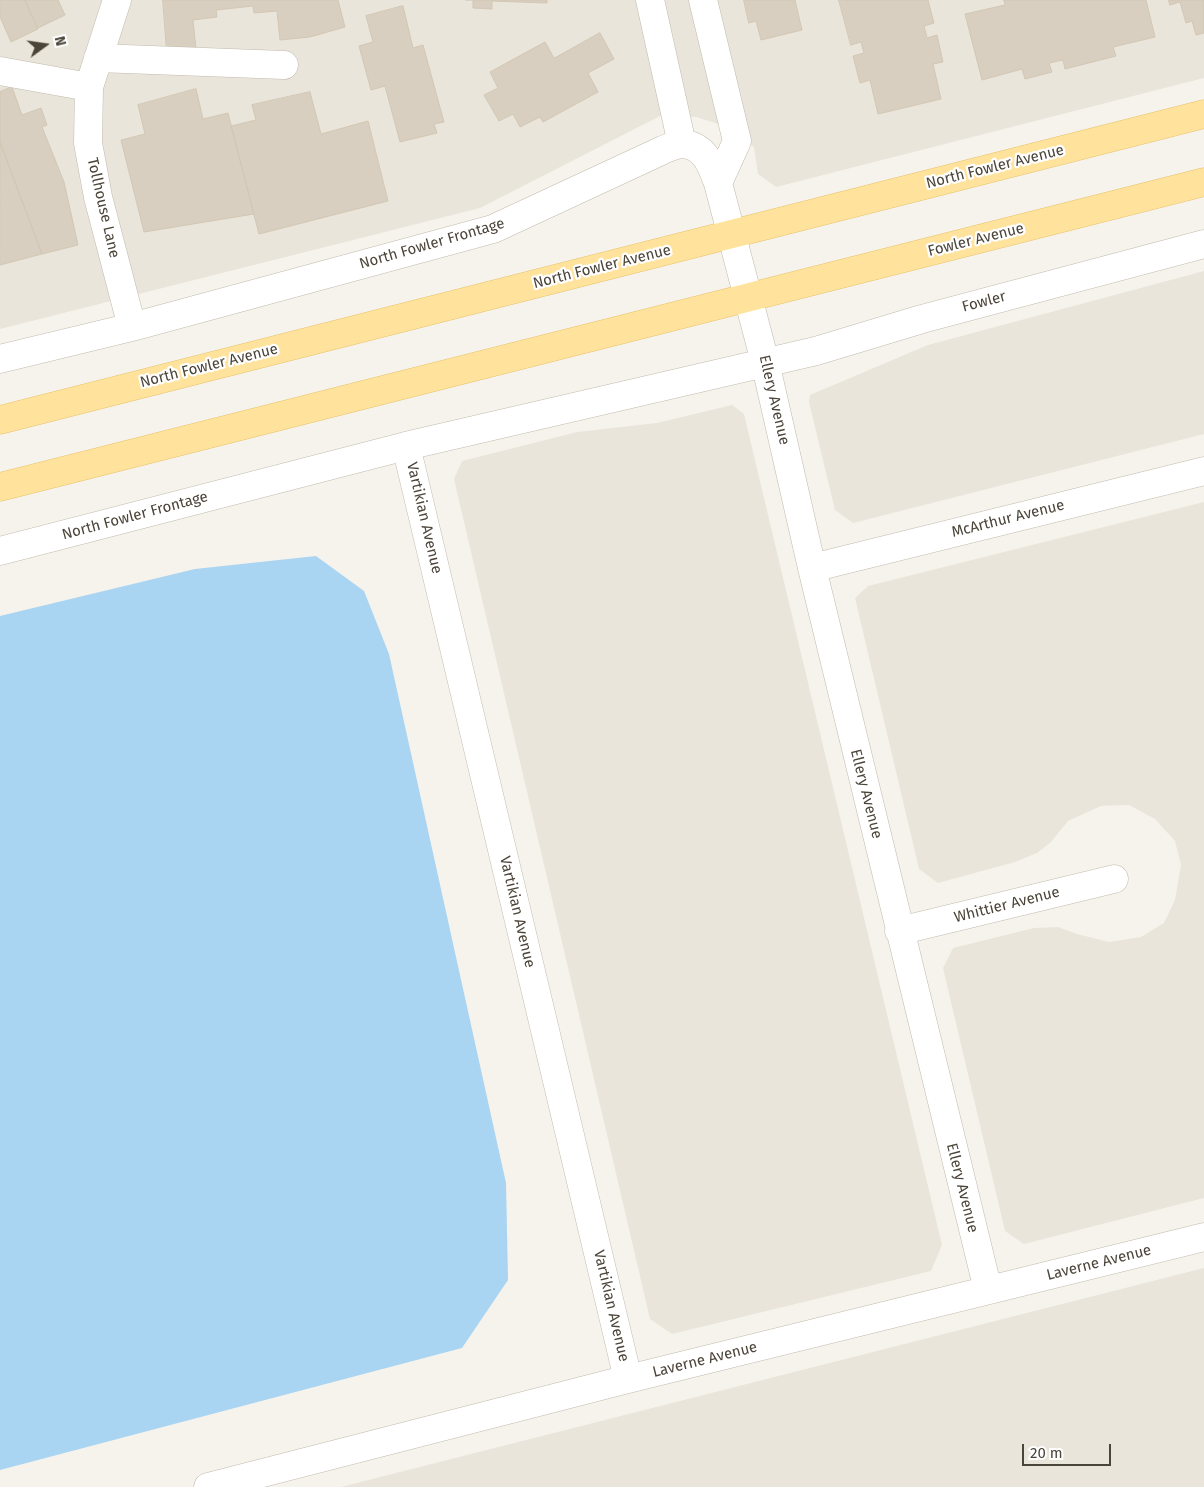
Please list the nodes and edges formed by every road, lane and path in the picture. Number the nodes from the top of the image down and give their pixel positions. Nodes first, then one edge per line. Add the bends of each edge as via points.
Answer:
1 (117, 0) edge
2 (650, 0) edge
3 (703, 0) edge
4 (98, 58) junction
5 (284, 65) dead end
6 (0, 71) edge
7 (89, 87) junction
8 (1204, 114) edge
9 (682, 144) junction
10 (1204, 182) edge
11 (718, 183) junction
12 (732, 234) junction
13 (1204, 244) edge
14 (748, 298) junction
15 (132, 327) junction
16 (0, 359) edge
17 (765, 362) junction
18 (0, 420) edge
19 (406, 446) junction
20 (1204, 471) edge
21 (0, 487) edge
22 (0, 551) edge
23 (812, 568) junction
24 (1114, 879) dead end
25 (899, 931) junction
26 (1204, 1237) edge
27 (988, 1290) junction
28 (628, 1379) junction
29 (208, 1487) edge

1 - 4 street, Tollhouse Lane
2 - 9 street
3 - 11 street via 737,141
4 - 5 street
4 - 7 street, Tollhouse Lane
6 - 7 street
7 - 15 street, Tollhouse Lane via 88,143 96,188
8 - 12 main road, North Fowler Avenue
9 - 11 street via 699,148 710,162
9 - 15 street, North Fowler Frontage via 493,229
10 - 14 main road, Fowler Avenue
11 - 12 street
12 - 14 street
12 - 18 main road, North Fowler Avenue
13 - 17 street, Fowler
14 - 17 street, Ellery Avenue
14 - 21 main road
15 - 16 street, North Fowler Frontage
17 - 19 street, North Fowler Frontage
17 - 23 street, Ellery Avenue
19 - 22 street, North Fowler Frontage
19 - 28 street, Vartikian Avenue
20 - 23 street, McArthur Avenue
23 - 25 street, Ellery Avenue
24 - 25 street, Whittier Avenue
25 - 27 street, Ellery Avenue
26 - 27 street, Laverne Avenue
27 - 28 street, Laverne Avenue
28 - 29 street, Laverne Avenue

